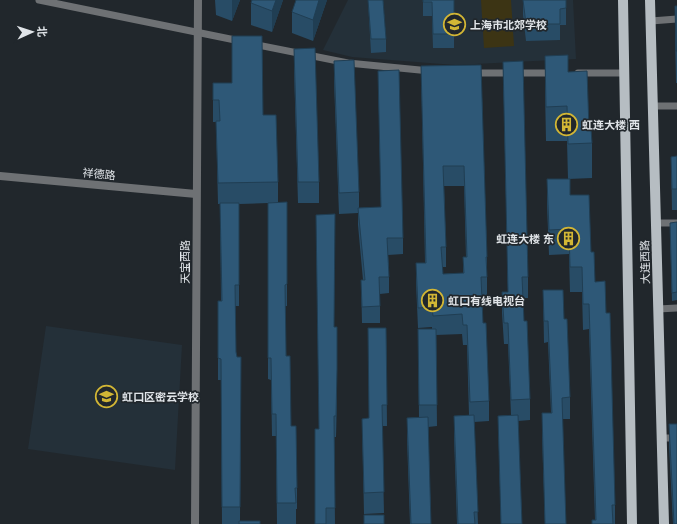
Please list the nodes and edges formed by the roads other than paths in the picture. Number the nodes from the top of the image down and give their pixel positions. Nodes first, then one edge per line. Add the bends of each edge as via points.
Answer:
1 (39, 0) edge
2 (198, 0) edge
3 (623, 0) edge
4 (650, 0) edge
5 (677, 19) edge
6 (651, 21) junction
7 (198, 33) junction
8 (441, 72) edge
9 (464, 73) edge
10 (560, 73) edge
11 (568, 73) edge
12 (624, 73) junction
13 (653, 106) junction
14 (677, 106) edge
15 (0, 176) edge
16 (196, 194) junction
17 (656, 223) junction
18 (677, 223) edge
19 (658, 308) junction
20 (677, 308) edge
21 (662, 438) junction
22 (677, 438) edge
23 (195, 524) edge
24 (632, 524) edge
25 (664, 524) edge

1 - 7 lane
2 - 7 street, 天宝西路
3 - 12 main road, 大连西路
4 - 6 main road, 大连西路
5 - 6 lane
6 - 13 main road, 大连西路
7 - 8 lane via 348,63
7 - 16 street, 天宝西路
9 - 10 lane
11 - 12 lane
12 - 24 main road, 大连西路
13 - 14 lane
13 - 17 main road, 大连西路
15 - 16 street, 祥德路
16 - 23 street, 天宝西路
17 - 18 lane
17 - 19 main road, 大连西路
19 - 20 lane
19 - 21 main road, 大连西路
21 - 22 lane
21 - 25 main road, 大连西路

